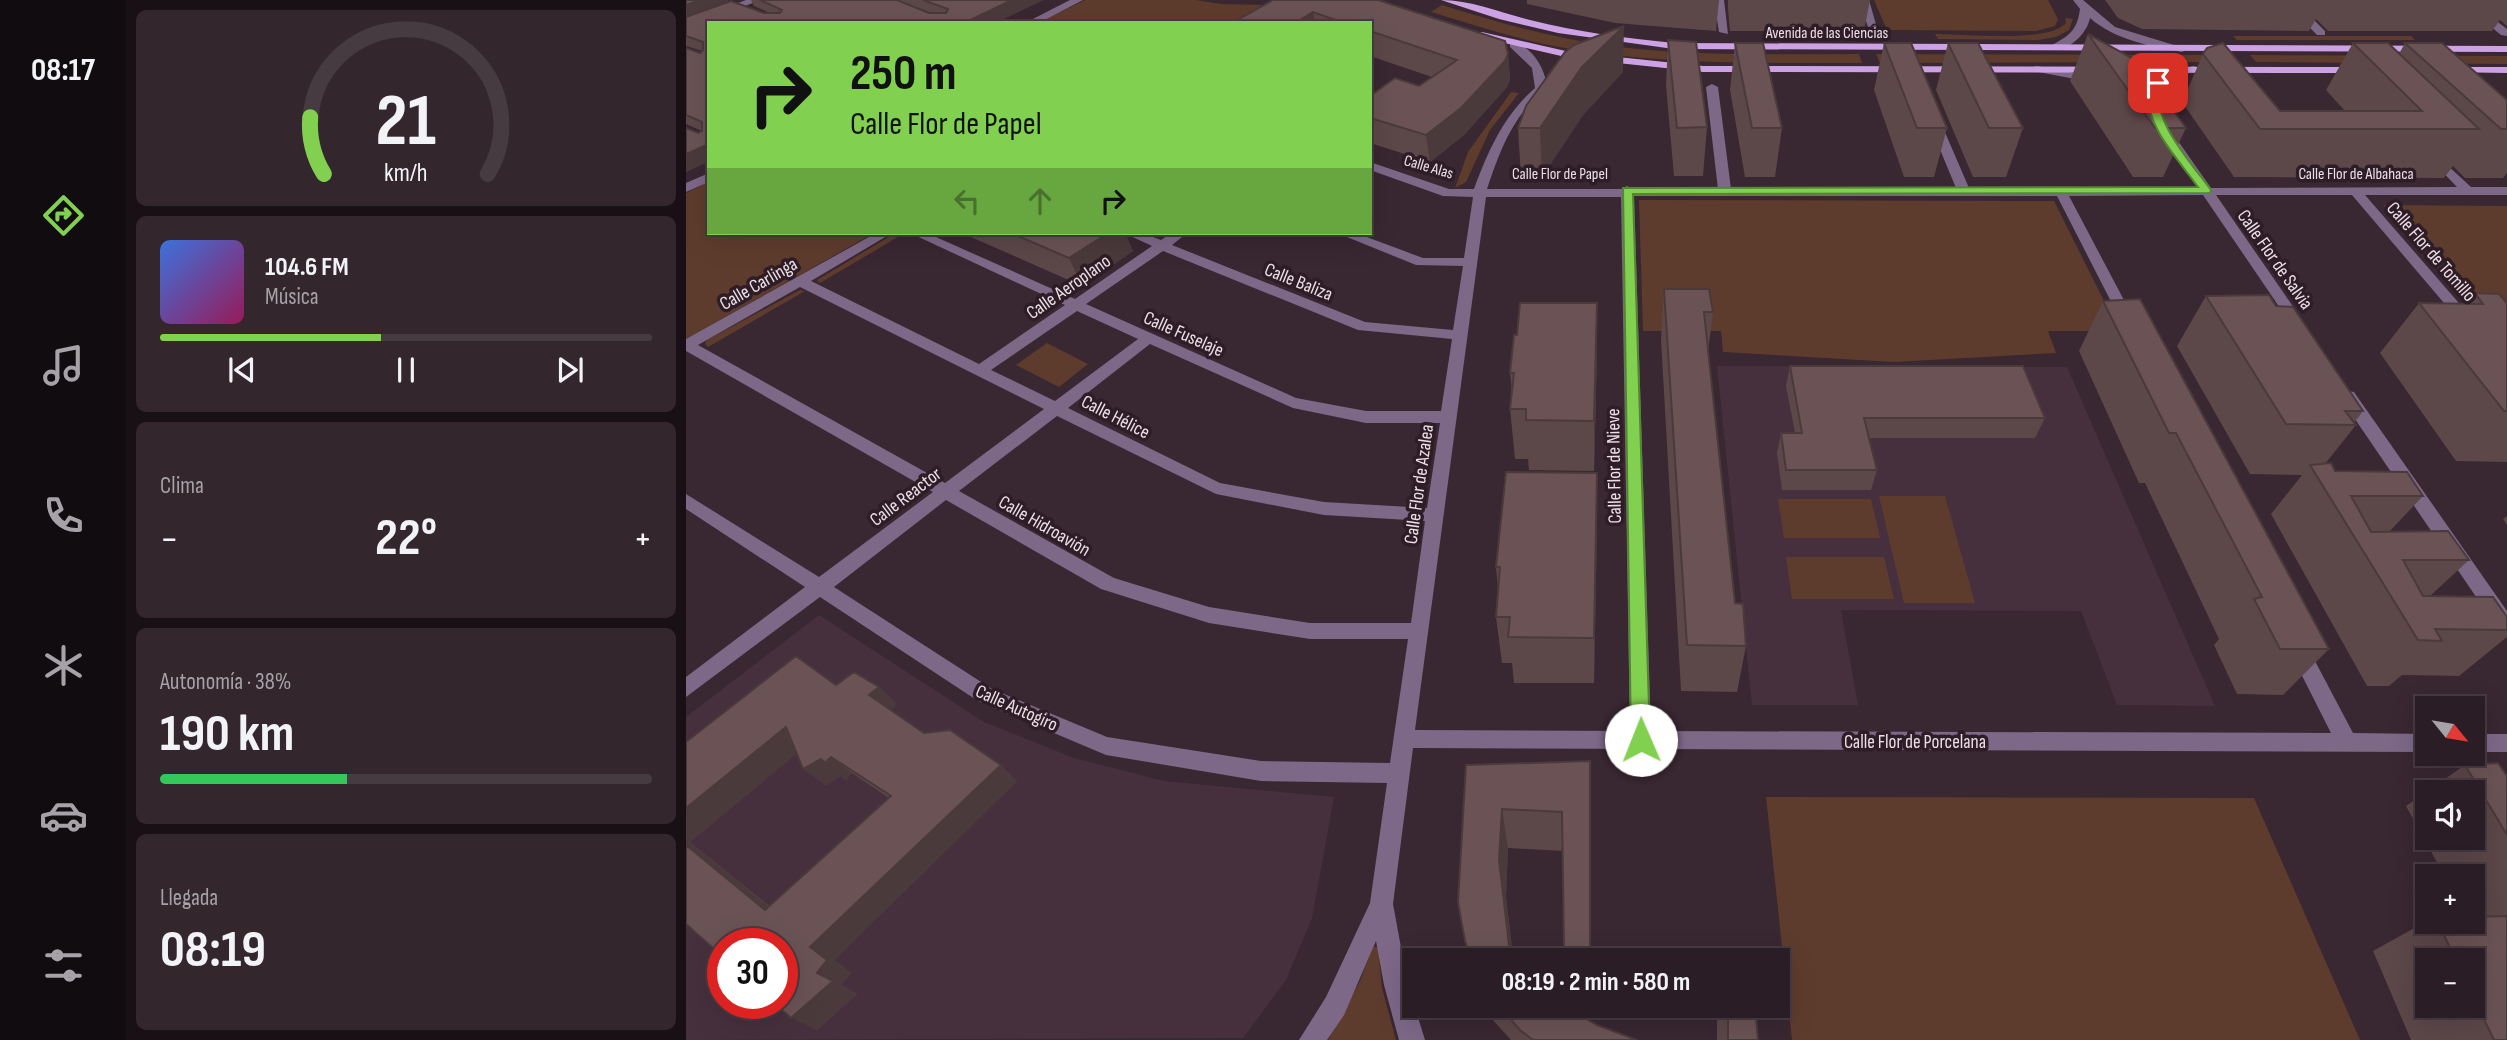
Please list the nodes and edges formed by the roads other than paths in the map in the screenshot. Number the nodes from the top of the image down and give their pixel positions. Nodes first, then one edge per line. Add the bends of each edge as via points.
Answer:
1 (722, 0) edge
2 (755, 0) edge
3 (1041, 0) edge
4 (1078, 0) edge
5 (1446, 0) edge
6 (1719, 0) edge
7 (1864, 0) edge
8 (2078, 0) edge
9 (2288, 0) edge
10 (2463, 0) edge
11 (739, 6) junction
12 (1063, 7) junction
13 (2085, 10) junction
14 (761, 15) edge
15 (1034, 21) edge
16 (686, 27) edge
17 (1464, 30) edge
18 (1724, 32) dead end
19 (1875, 33) dead end
20 (2321, 33) dead end
21 (2505, 33) dead end
22 (1514, 45) junction
23 (2054, 48) junction
24 (2182, 48) junction
25 (2507, 49) edge
26 (1628, 64) junction
27 (2037, 69) junction
28 (2193, 69) junction
29 (1590, 70) edge
30 (2372, 70) edge
31 (2440, 70) edge
32 (2507, 70) edge
33 (1568, 76) edge
34 (2108, 84) edge
35 (1540, 87) junction
36 (1712, 87) dead end
37 (2142, 104) edge
38 (1931, 113) edge
39 (2157, 120) junction
40 (2423, 145) edge
41 (1372, 167) edge
42 (707, 178) edge
43 (686, 188) edge
44 (1627, 190) junction
45 (1963, 190) junction
46 (2060, 190) junction
47 (2206, 190) junction
48 (1480, 191) junction
49 (1725, 191) junction
50 (2355, 191) junction
51 (2468, 191) junction
52 (2507, 191) edge
53 (881, 235) edge
54 (921, 235) edge
55 (1136, 235) edge
56 (1177, 235) edge
57 (1349, 235) edge
58 (1161, 245) junction
59 (1470, 262) junction
60 (800, 281) junction
61 (1076, 305) junction
62 (1460, 335) junction
63 (2480, 336) edge
64 (1149, 338) junction
65 (2136, 338) edge
66 (2311, 342) edge
67 (687, 345) edge
68 (979, 371) junction
69 (2342, 387) edge
70 (1055, 409) junction
71 (1448, 417) junction
72 (945, 492) junction
73 (686, 499) edge
74 (1435, 515) junction
75 (819, 587) junction
76 (2507, 626) edge
77 (1418, 631) junction
78 (2290, 632) edge
79 (686, 688) edge
80 (1404, 739) junction
81 (1641, 740) junction
82 (2347, 743) junction
83 (2415, 743) edge
84 (2485, 743) edge
85 (2507, 743) edge
86 (1399, 773) junction
87 (1381, 904) junction
88 (1312, 1040) edge
89 (1412, 1040) edge

1 - 11 street
2 - 11 street
3 - 12 street
4 - 12 street
5 - 23 main road, Avenida de las Ciencias via 1607,41
6 - 18 street
7 - 19 street
8 - 13 street
9 - 20 street
10 - 21 street
11 - 14 street
11 - 16 street
12 - 15 street
13 - 23 street via 2080,33
13 - 24 street via 2124,36
17 - 22 main road, Avenida de las Ciencias
22 - 26 main road, Avenida de las Ciencias
22 - 35 street via 1532,58 1541,77
23 - 24 main road, Avenida de las Ciencias
24 - 25 main road, Avenida de las Ciencias
26 - 27 main road, Avenida de las Ciencias via 1703,69
26 - 29 street
27 - 28 main road, Avenida de las Ciencias
27 - 34 street
28 - 30 main road, Avenida de las Ciencias
28 - 39 street via 2169,76 2156,86 2152,107
31 - 32 main road
33 - 35 street
35 - 48 street, Calle Flor de Azalea via 1492,152
36 - 49 street
37 - 39 street, Calle Flor de Salvia
38 - 45 street
39 - 47 street, Calle Flor de Salvia
40 - 51 street
41 - 48 street, Calle Alas via 1448,193
42 - 43 street
44 - 48 street, Calle Flor de Papel
44 - 49 street, Calle Flor de Papel
44 - 81 street, Calle Flor de Nieve
45 - 46 street, Calle Flor de Papel
45 - 49 street, Calle Flor de Papel
46 - 47 street, Calle Flor de Papel
46 - 65 street
47 - 50 street, Calle Flor de Albahaca
47 - 66 street, Calle Flor de Salvia
48 - 59 street, Calle Flor de Azalea
50 - 51 street, Calle Flor de Albahaca
50 - 63 street, Calle Flor de Tomillo
51 - 52 street, Calle Flor de Albahaca
53 - 60 street, Calle Carlinga
54 - 61 street, Calle Fuselaje
55 - 58 street, Calle Baliza
56 - 58 street, Calle Aeroplano
57 - 59 street via 1422,262
58 - 61 street, Calle Aeroplano
58 - 62 street, Calle Baliza via 1363,327
59 - 62 street, Calle Flor de Azalea
60 - 67 street, Calle Carlinga
60 - 68 street, Calle Hélice
61 - 64 street, Calle Fuselaje
61 - 68 street, Calle Aeroplano
62 - 71 street, Calle Flor de Azalea
64 - 70 street, Calle Reactor
64 - 71 street, Calle Fuselaje via 1293,403 1366,417
67 - 72 street, Calle Hidroavión
68 - 70 street, Calle Hélice
69 - 76 street
70 - 72 street, Calle Reactor
70 - 74 street, Calle Hélice via 1216,488 1283,505 1344,513
71 - 74 street, Calle Flor de Azalea
72 - 75 street, Calle Reactor
72 - 77 street, Calle Hidroavión via 1108,584 1209,615 1310,631
73 - 75 street, Calle Autogiro
74 - 77 street, Calle Flor de Azalea
75 - 79 street, Calle Reactor
75 - 86 street, Calle Autogiro via 985,695 1106,746 1261,771
77 - 80 street, Calle Flor de Azalea
78 - 82 street
80 - 81 street, Calle Flor de Porcelana
80 - 86 street, Calle Flor de Azalea
81 - 82 street, Calle Flor de Porcelana
82 - 83 street, Calle Flor de Porcelana
84 - 85 street
86 - 87 street, Calle Flor de Azalea
87 - 88 street via 1335,1006
87 - 89 street

